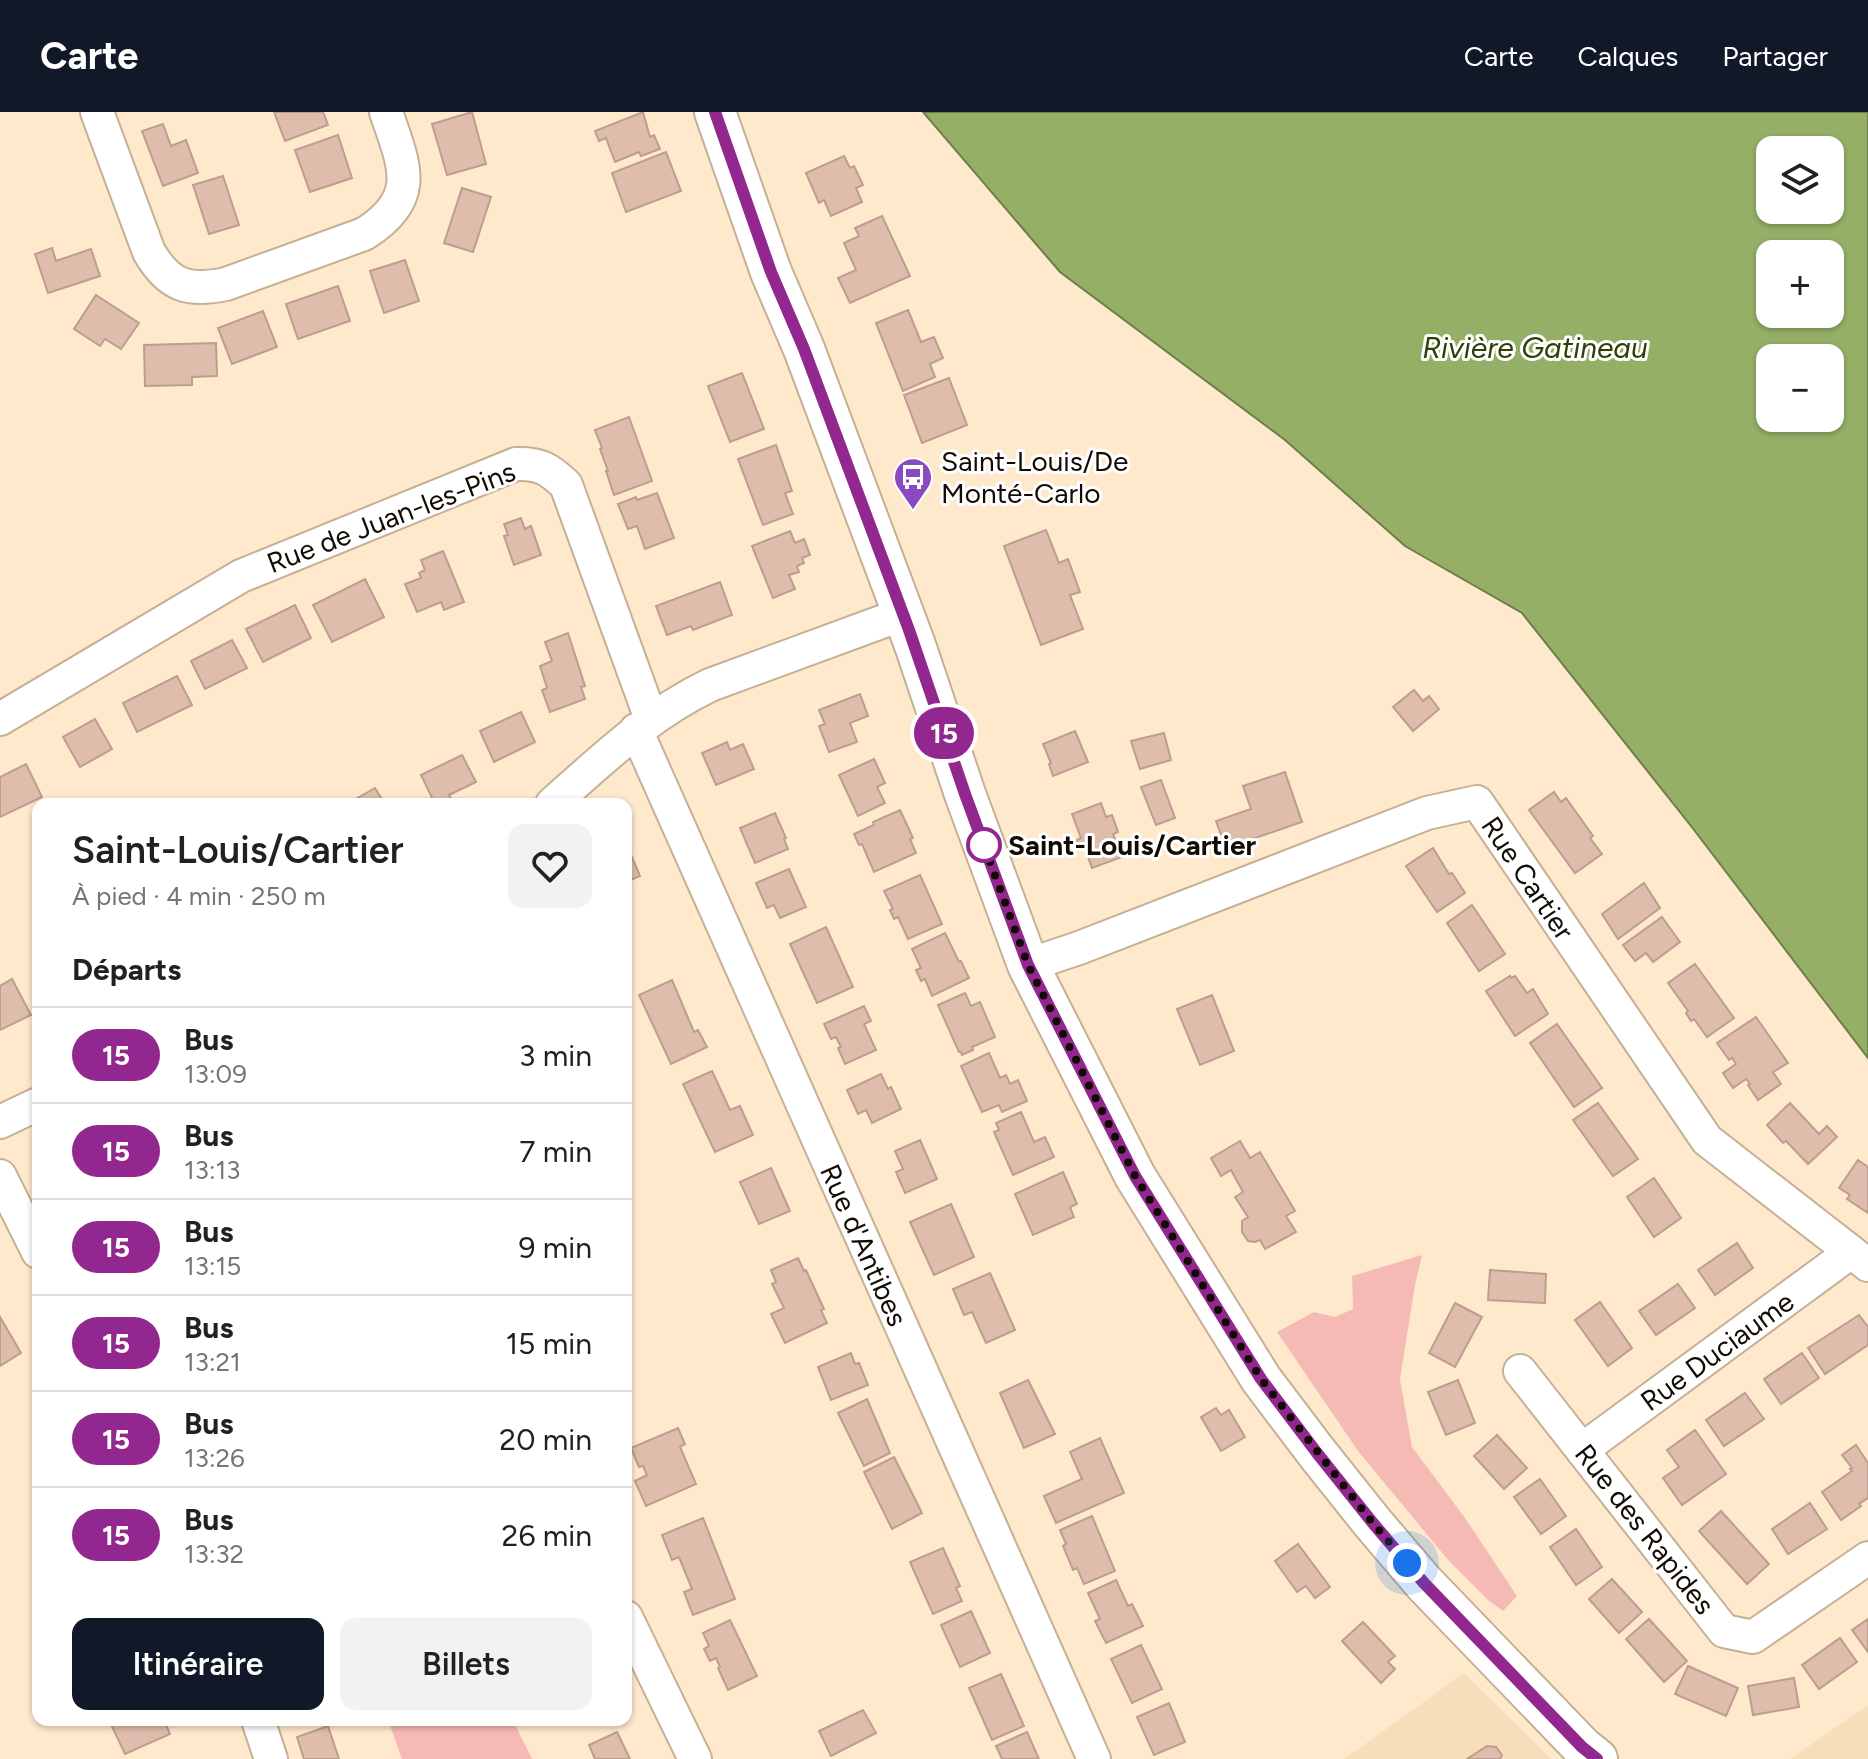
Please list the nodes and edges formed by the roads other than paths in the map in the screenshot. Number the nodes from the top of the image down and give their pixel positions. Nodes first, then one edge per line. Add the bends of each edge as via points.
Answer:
1 (97, 112) edge
2 (386, 112) edge
3 (715, 112) edge
4 (903, 614) junction
5 (0, 719) edge
6 (644, 725) junction
7 (559, 798) edge
8 (1028, 965) junction
9 (32, 1107) edge
10 (0, 1122) edge
11 (0, 1176) edge
12 (32, 1240) edge
13 (1859, 1259) edge
14 (1520, 1371) dead end
15 (1583, 1449) junction
16 (1868, 1558) edge
17 (632, 1629) edge
18 (260, 1726) edge
19 (271, 1759) edge
20 (695, 1759) edge
21 (1094, 1759) edge
22 (1597, 1759) edge

1 - 2 street via 158,268 168,278 195,287 226,284 379,225 399,201 404,174
3 - 4 main road
4 - 6 street via 710,685
4 - 8 main road
5 - 6 street, Rue de Juan-les-Pins via 241,576 516,464 531,463 566,485
6 - 7 street
6 - 21 street, Rue d'Antibes
8 - 13 street, Rue Cartier via 1427,813 1477,802 1707,1140
8 - 22 main road via 1135,1176 1261,1379 1424,1583
9 - 10 street
11 - 12 street
13 - 15 street, Rue Duciaume
14 - 15 street, Rue des Rapides
15 - 16 street, Rue des Rapides via 1724,1631 1753,1637
17 - 20 street
18 - 19 street

